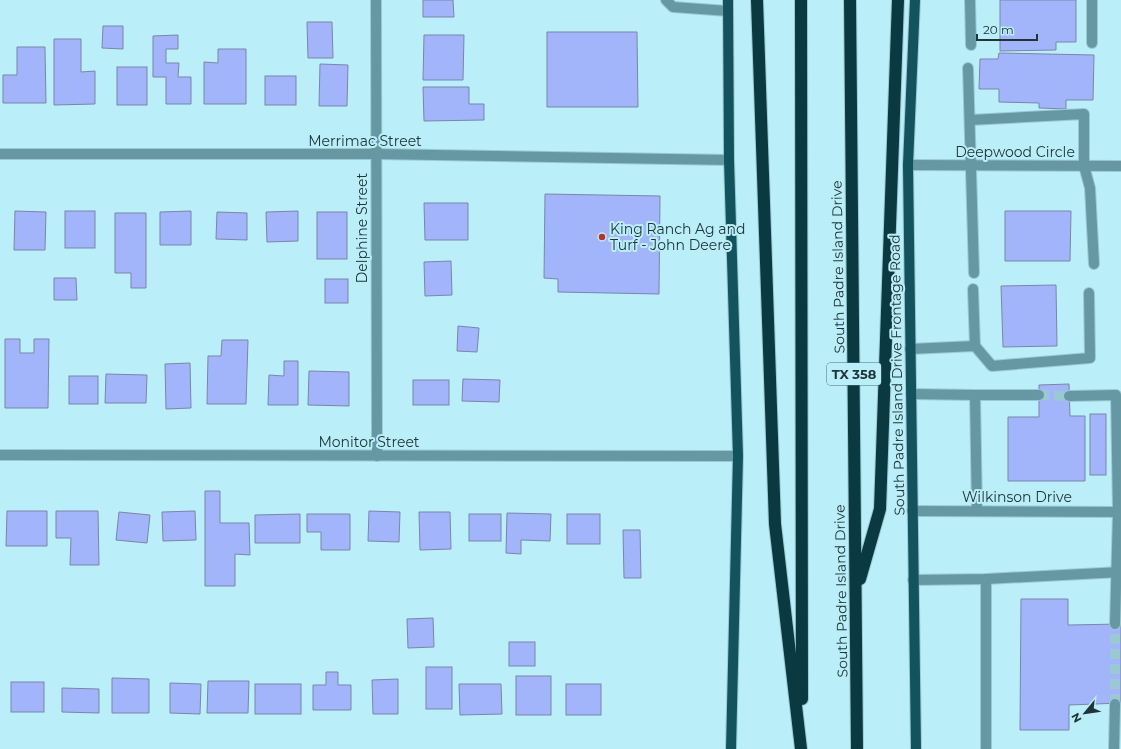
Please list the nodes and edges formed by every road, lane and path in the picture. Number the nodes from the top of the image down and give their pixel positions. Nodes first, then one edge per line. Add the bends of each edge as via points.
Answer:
1 (376, 0) edge
2 (666, 0) edge
3 (728, 0) edge
4 (757, 0) edge
5 (801, 0) edge
6 (850, 0) edge
7 (898, 0) edge
8 (915, 0) edge
9 (970, 0) edge
10 (1092, 0) edge
11 (728, 11) junction
12 (1092, 43) dead end
13 (971, 45) dead end
14 (968, 68) dead end
15 (970, 120) junction
16 (0, 154) edge
17 (376, 154) junction
18 (729, 160) junction
19 (908, 165) junction
20 (971, 166) junction
21 (1084, 166) junction
22 (1121, 166) edge
23 (1094, 264) dead end
24 (974, 273) dead end
25 (973, 289) dead end
26 (1089, 293) dead end
27 (975, 346) junction
28 (910, 349) junction
29 (911, 394) junction
30 (975, 395) junction
31 (1039, 395) tunnel mouth
32 (1070, 396) tunnel mouth
33 (0, 455) edge
34 (377, 456) junction
35 (738, 456) junction
36 (912, 511) junction
37 (977, 511) junction
38 (1119, 512) edge
39 (1119, 572) edge
40 (986, 579) junction
41 (913, 580) junction
42 (856, 592) junction
43 (1115, 624) tunnel mouth
44 (1114, 704) tunnel mouth
45 (731, 749) edge
46 (802, 749) edge
47 (858, 749) edge
48 (916, 749) edge
49 (986, 749) edge
50 (1114, 749) edge

1 - 17 street, Delphine Street
2 - 11 street via 673,7
3 - 11 main road
4 - 46 highway via 775,524
5 - 46 highway
6 - 42 highway, South Padre Island Drive / TX 358
7 - 42 highway via 880,509
8 - 19 main road, South Padre Island Drive Frontage Road
9 - 13 street
10 - 12 street
11 - 18 main road
14 - 15 street
15 - 20 street
15 - 21 street via 1084,114
16 - 17 street, Merrimac Street
17 - 18 street, Merrimac Street
17 - 34 street, Delphine Street
18 - 35 main road
19 - 20 street, Deepwood Circle
19 - 28 main road, South Padre Island Drive Frontage Road
20 - 21 street, Deepwood Circle
20 - 24 street
21 - 22 street, Deepwood Circle
21 - 23 street via 1090,188
25 - 27 street
26 - 27 street via 1090,358 992,366
27 - 28 street
28 - 29 main road, South Padre Island Drive Frontage Road
29 - 30 street
29 - 36 main road, South Padre Island Drive Frontage Road
30 - 31 street
30 - 37 street
32 - 38 street via 1116,395
33 - 34 street, Monitor Street
34 - 35 street, Monitor Street
35 - 45 main road
36 - 37 street, Wilkinson Drive
36 - 41 main road, South Padre Island Drive Frontage Road
37 - 38 street, Wilkinson Drive
38 - 39 street
39 - 40 street
39 - 43 street
40 - 41 street
40 - 49 street
41 - 48 main road, South Padre Island Drive Frontage Road
42 - 47 highway, South Padre Island Drive / TX 358
44 - 50 street

